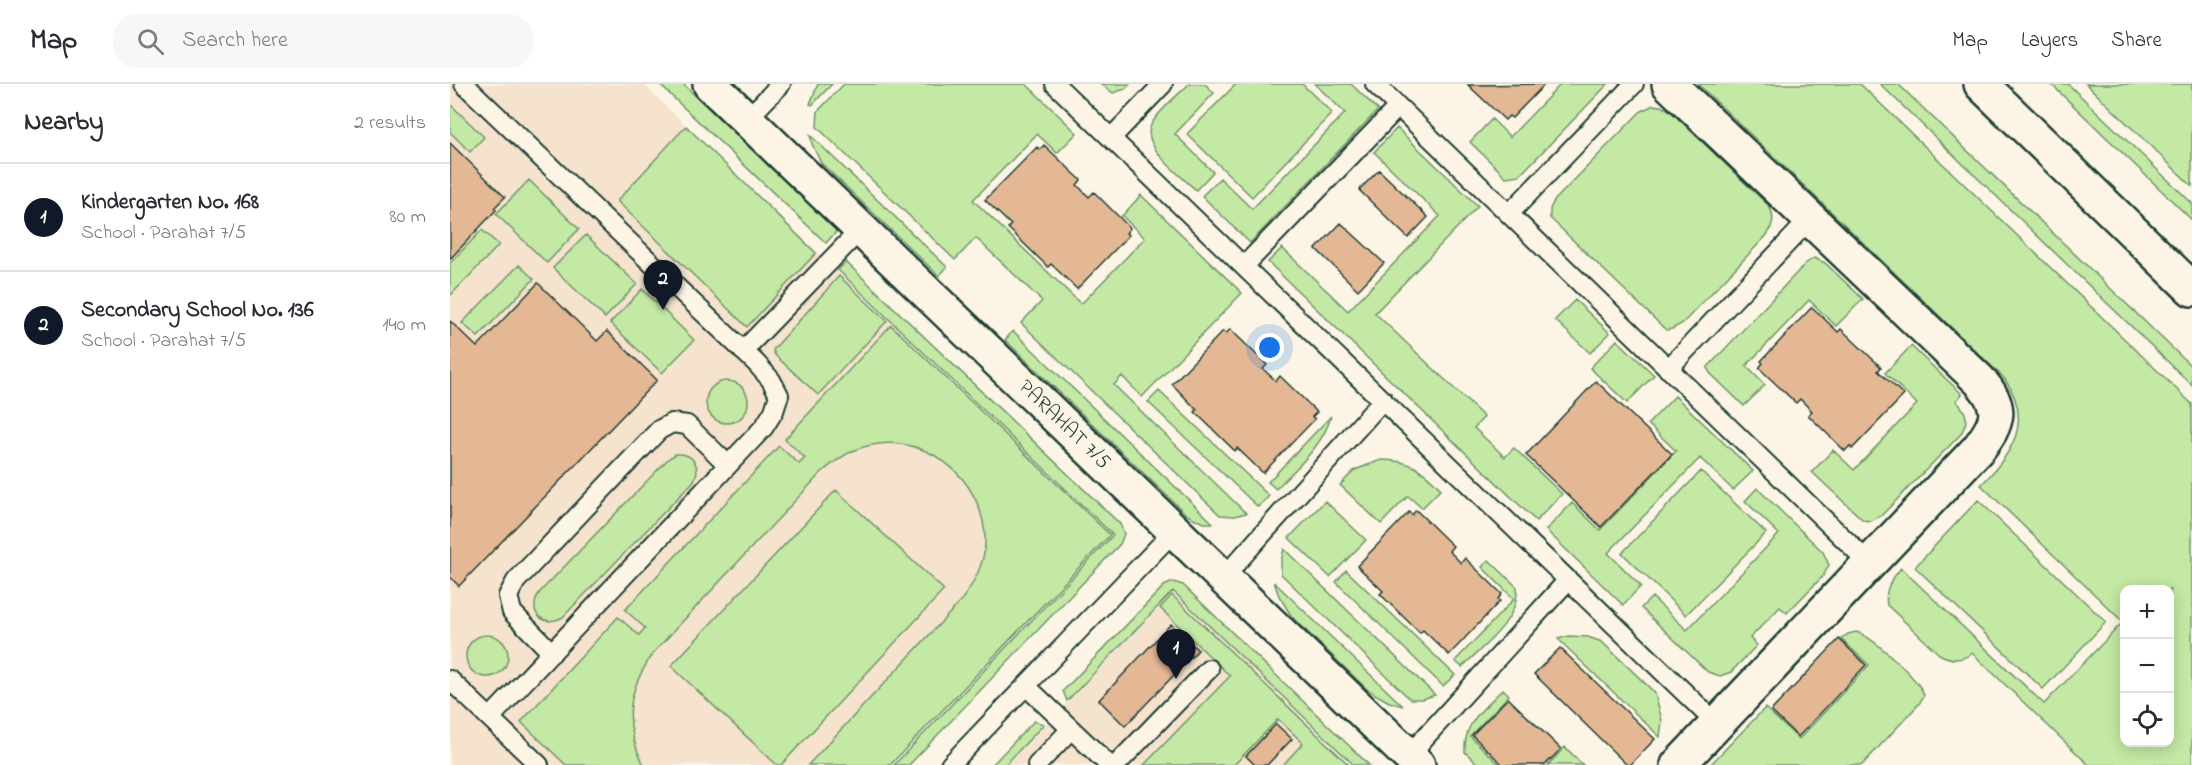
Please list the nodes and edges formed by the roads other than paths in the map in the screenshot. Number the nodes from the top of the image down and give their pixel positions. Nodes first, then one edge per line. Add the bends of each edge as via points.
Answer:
1 (464, 84) edge
2 (710, 84) edge
3 (781, 84) edge
4 (1055, 84) edge
5 (1163, 84) edge
6 (1375, 84) edge
7 (1634, 84) edge
8 (1669, 84) edge
9 (1981, 84) edge
10 (1398, 107) junction
11 (747, 119) junction
12 (1111, 138) junction
13 (1509, 214) junction
14 (1810, 219) junction
15 (861, 229) junction
16 (1244, 266) junction
17 (2192, 289) edge
18 (743, 351) junction
19 (1668, 369) junction
20 (1383, 400) junction
21 (728, 465) junction
22 (1174, 531) junction
23 (1869, 563) junction
24 (1222, 579) junction
25 (1568, 580) junction
26 (552, 653) junction
27 (1209, 669) dead end
28 (450, 680) edge
29 (1026, 686) junction
30 (490, 718) junction
31 (1717, 724) junction
32 (1071, 729) junction
33 (1413, 761) edge
34 (539, 765) edge
35 (950, 765) edge
36 (1037, 765) edge
37 (1109, 765) edge
38 (1116, 765) edge
39 (1678, 765) edge

1 - 18 lane
2 - 11 street, PARAHAT 7/5
3 - 11 lane
4 - 12 lane
5 - 12 lane
6 - 10 lane
7 - 13 lane
8 - 14 street
9 - 17 street
10 - 13 lane
10 - 16 lane
11 - 15 street, PARAHAT 7/5
12 - 16 lane
13 - 19 lane
14 - 19 lane
14 - 23 street via 1980,380 1991,393 1997,410 1994,426 1978,449
15 - 18 lane
15 - 22 street, PARAHAT 7/5
16 - 20 lane
18 - 21 lane via 771,380 778,395 764,427
19 - 23 lane
20 - 24 lane
20 - 25 lane
21 - 26 lane
21 - 26 lane via 687,425 672,423 659,430 516,581 508,596 512,612
22 - 24 street, PARAHAT 7/5
22 - 29 lane
23 - 31 street
24 - 33 street, PARAHAT 7/5
25 - 31 lane
25 - 33 lane
26 - 30 lane
27 - 38 lane
28 - 30 lane
29 - 32 lane
29 - 35 lane
30 - 34 lane
31 - 39 street
32 - 36 lane
32 - 37 lane

